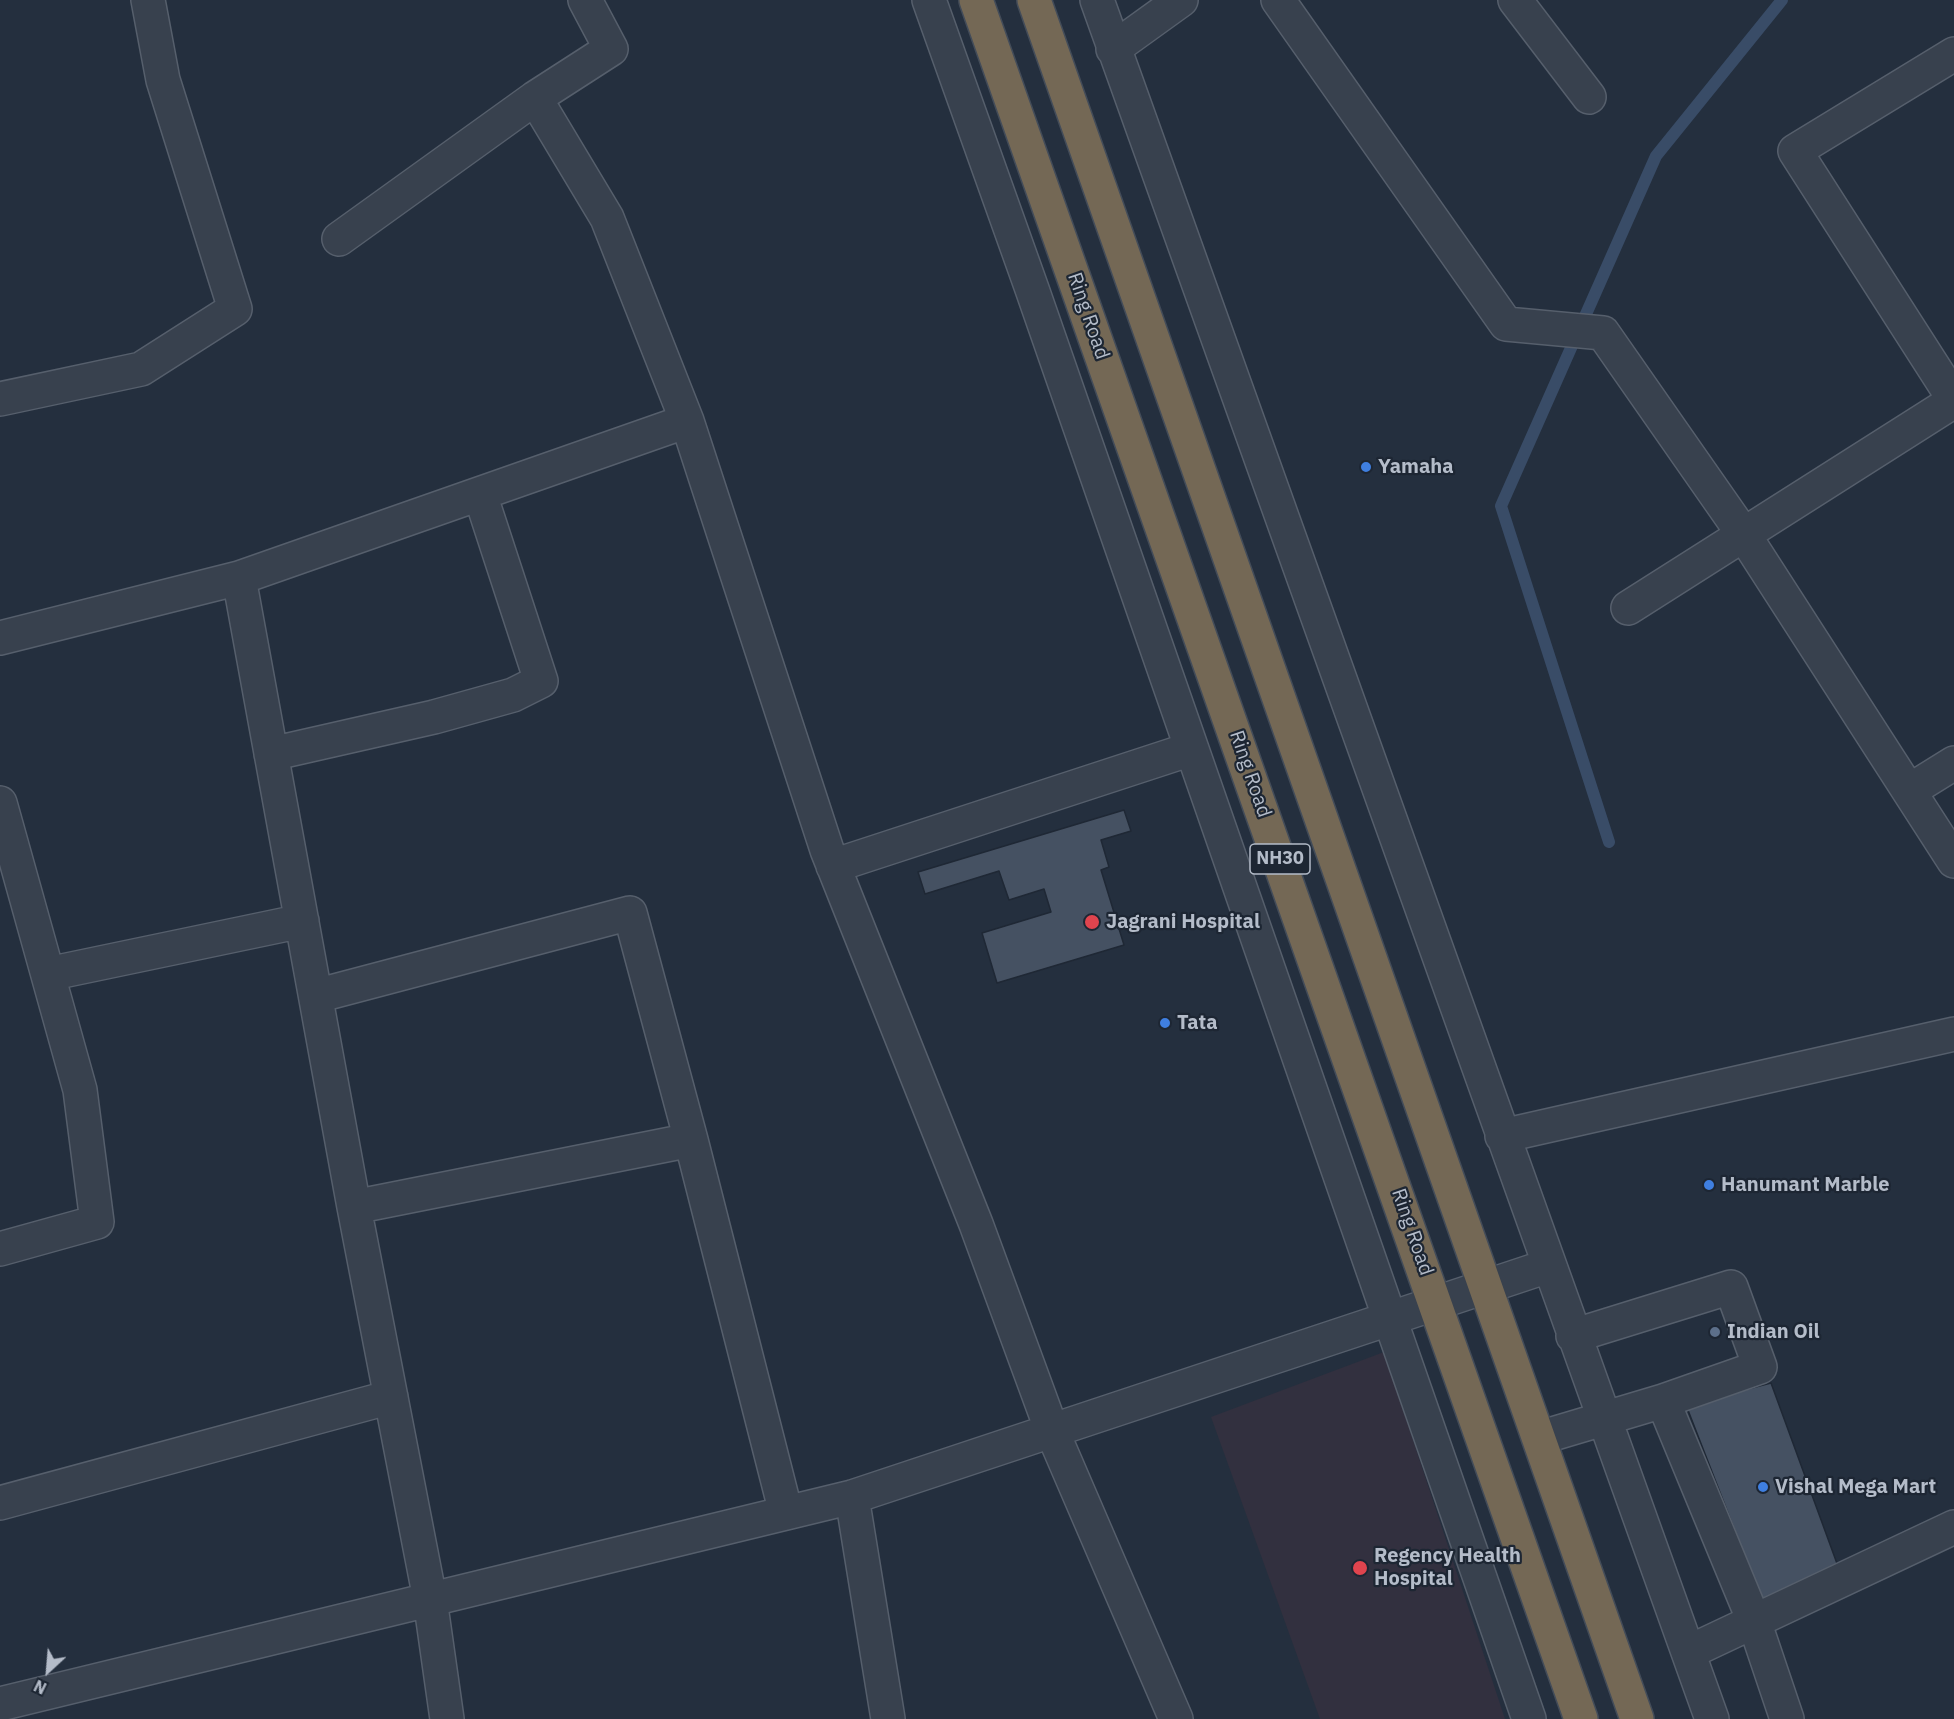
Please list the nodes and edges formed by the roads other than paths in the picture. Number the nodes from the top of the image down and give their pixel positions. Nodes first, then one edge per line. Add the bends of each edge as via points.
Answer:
1 (148, 0) edge
2 (585, 0) edge
3 (928, 0) edge
4 (976, 0) edge
5 (1034, 0) edge
6 (1097, 0) edge
7 (1181, 0) edge
8 (1278, 0) edge
9 (1515, 0) edge
10 (1113, 49) junction
11 (1954, 54) edge
12 (1589, 97) dead end
13 (535, 98) junction
14 (339, 239) dead end
15 (0, 399) edge
16 (1954, 400) edge
17 (687, 421) junction
18 (480, 494) junction
19 (1744, 535) junction
20 (239, 578) junction
21 (1628, 608) dead end
22 (0, 638) edge
23 (1191, 749) junction
24 (271, 754) junction
25 (1954, 763) edge
26 (1909, 791) junction
27 (0, 803) edge
28 (7, 858) edge
29 (1954, 861) edge
30 (833, 866) junction
31 (302, 921) junction
32 (48, 974) junction
33 (316, 996) junction
34 (1954, 1034) edge
35 (1502, 1136) junction
36 (691, 1140) junction
37 (354, 1207) junction
38 (0, 1249) edge
39 (1548, 1266) junction
40 (1486, 1287) junction
41 (1437, 1303) junction
42 (1389, 1319) junction
43 (1573, 1336) junction
44 (391, 1397) junction
45 (1664, 1401) junction
46 (1603, 1418) junction
47 (1052, 1431) junction
48 (1539, 1438) junction
49 (852, 1497) junction
50 (0, 1503) edge
51 (786, 1513) junction
52 (1954, 1527) edge
53 (430, 1599) junction
54 (1754, 1621) junction
55 (1689, 1652) junction
56 (0, 1704) edge
57 (447, 1719) edge
58 (888, 1719) edge
59 (1176, 1719) edge
60 (1528, 1719) edge
61 (1581, 1719) edge
62 (1637, 1719) edge
63 (1712, 1719) edge
64 (1787, 1719) edge

1 - 15 street via 163,80 235,309 141,369
2 - 13 street via 611,49
3 - 23 street
4 - 41 highway, Ring Road / NH30
5 - 40 highway, NH30
6 - 10 street
7 - 10 street
8 - 19 street via 1506,324 1603,333
9 - 12 street
10 - 35 street
11 - 16 street via 1795,151
13 - 14 street
13 - 17 street via 607,218
16 - 19 street
17 - 18 street
17 - 30 street
18 - 20 street
18 - 24 street via 541,681 513,695 446,714
19 - 21 street
19 - 26 street
20 - 22 street
20 - 24 street
23 - 30 street
23 - 42 street
24 - 31 street
25 - 26 street
26 - 29 street
27 - 28 street
28 - 32 street
30 - 47 street via 976,1224
31 - 32 street
31 - 33 street
32 - 38 street via 80,1090 97,1222
33 - 36 street via 630,914
33 - 37 street
34 - 35 street
35 - 39 street
36 - 37 street
36 - 51 street
37 - 44 street
39 - 40 street
39 - 43 street
40 - 41 street
40 - 48 highway, NH30
41 - 42 street
41 - 61 highway, Ring Road / NH30
42 - 47 street
42 - 60 street
43 - 45 street via 1731,1287 1760,1367
43 - 46 street
44 - 50 street
44 - 53 street
45 - 46 street
45 - 54 street
46 - 48 street
46 - 55 street
47 - 49 street
47 - 59 street
48 - 62 highway, NH30
49 - 51 street
49 - 58 street
51 - 53 street
52 - 54 street
53 - 56 street
53 - 57 street
54 - 55 street
54 - 64 street
55 - 63 street

